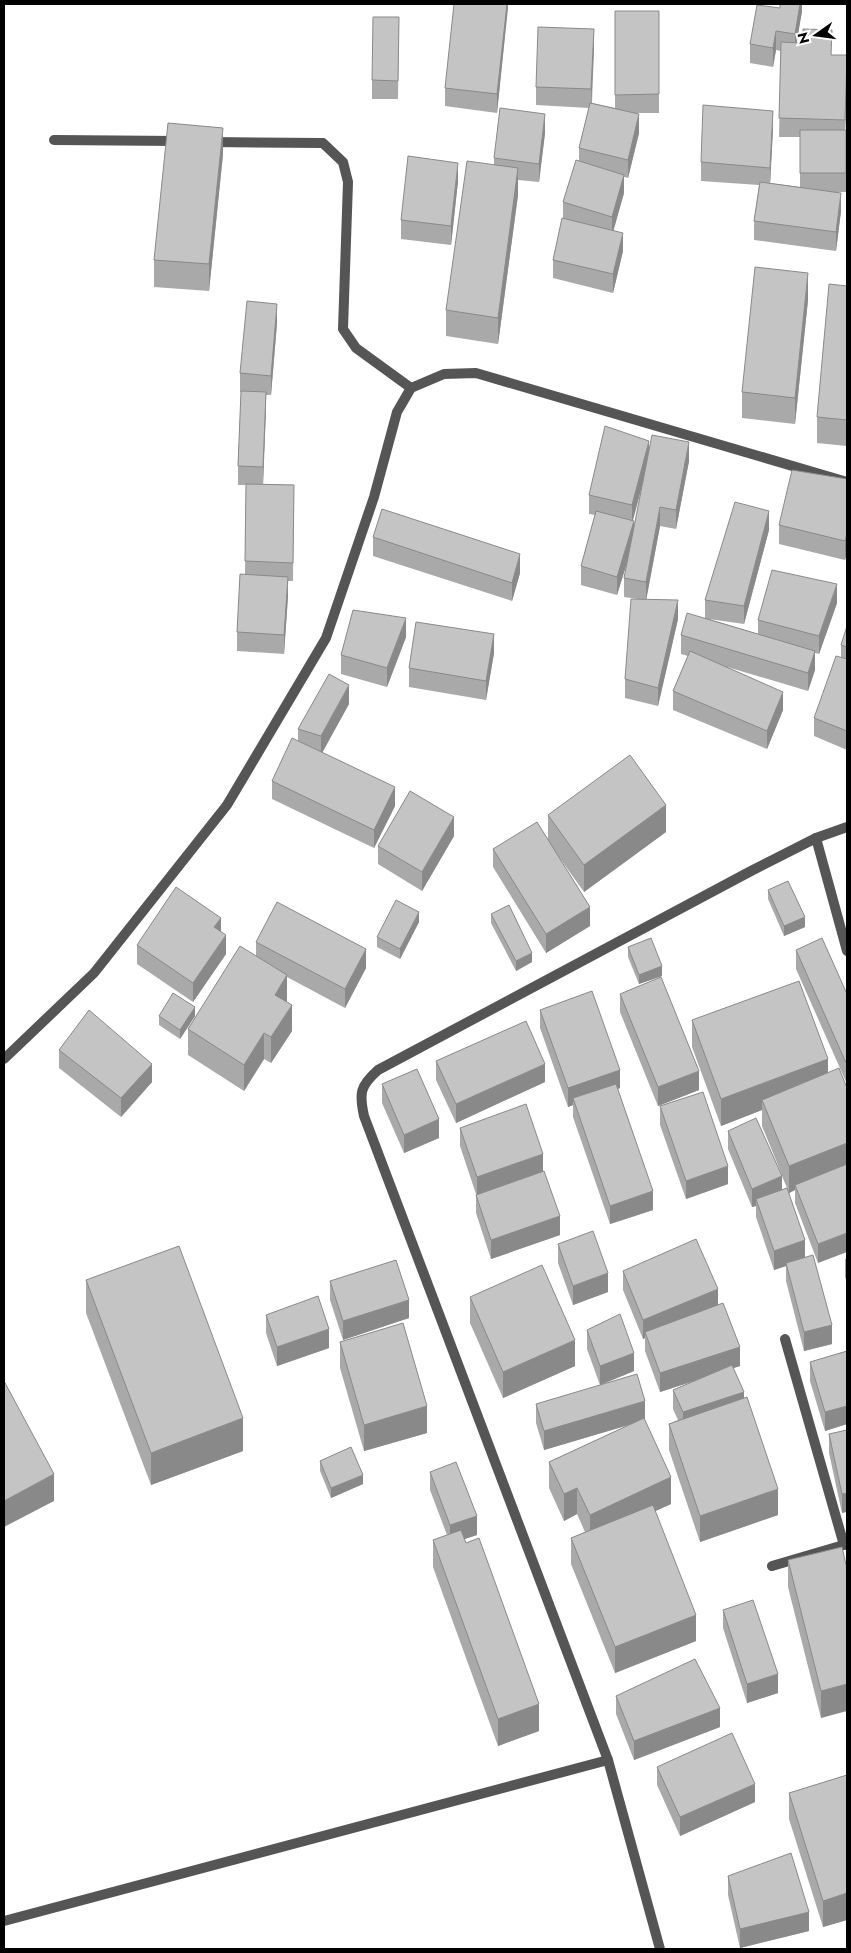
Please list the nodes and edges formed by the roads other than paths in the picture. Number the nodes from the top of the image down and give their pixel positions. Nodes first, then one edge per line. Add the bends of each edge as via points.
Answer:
1 (54, 140) dead end
2 (411, 388) junction
3 (847, 482) edge
4 (847, 827) edge
5 (816, 838) junction
6 (847, 951) edge
7 (4, 1059) edge
8 (785, 1339) dead end
9 (845, 1544) edge
10 (772, 1566) dead end
11 (608, 1760) junction
12 (4, 1921) edge
13 (660, 1949) edge

1 - 2 street via 323,144 343,162 348,182 343,329 356,348
2 - 3 street via 444,374 476,373
2 - 7 street via 397,412 374,497 326,638 227,805 94,973
4 - 5 street
5 - 6 street
5 - 11 street via 378,1070 365,1081 360,1097 364,1116
8 - 9 street
9 - 10 street
11 - 12 street
11 - 13 street

